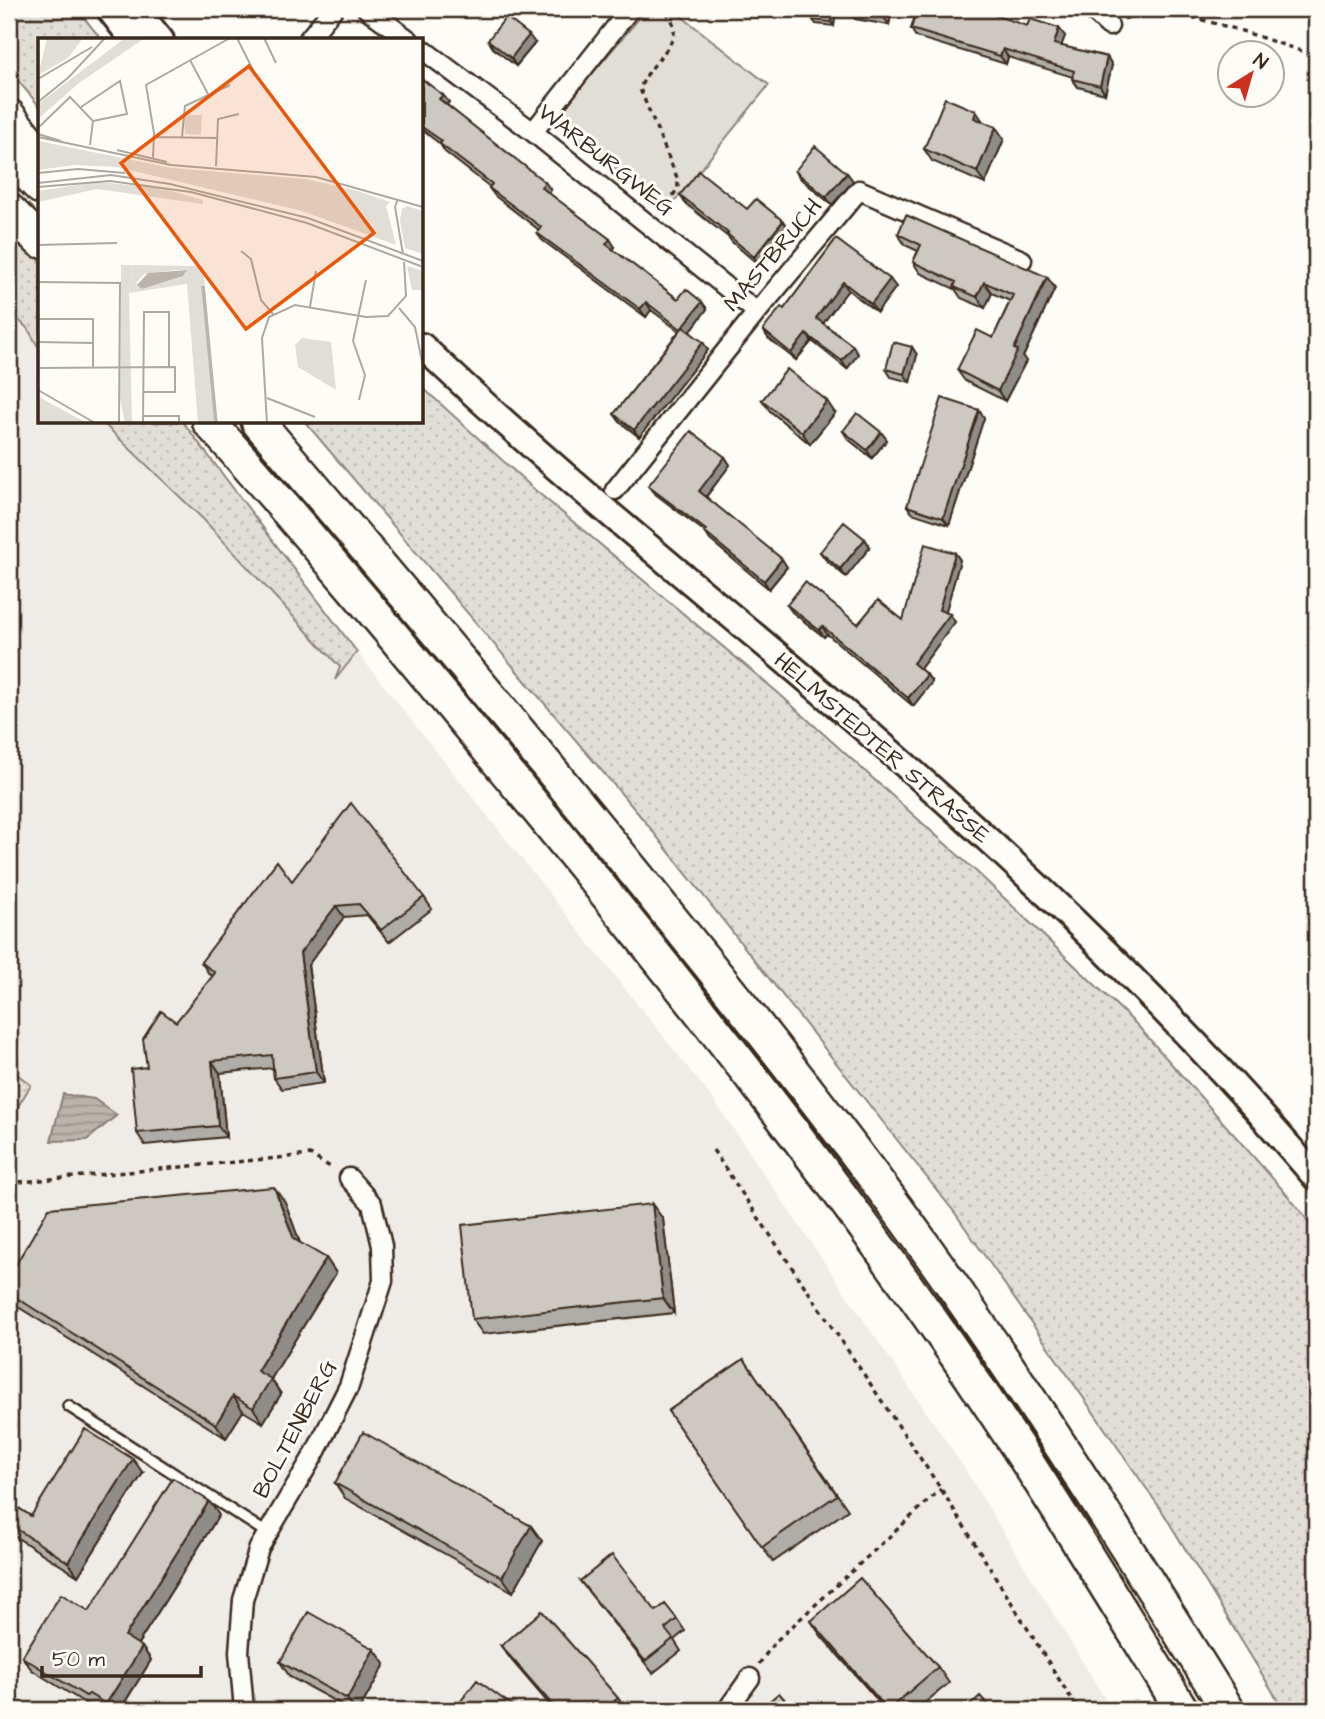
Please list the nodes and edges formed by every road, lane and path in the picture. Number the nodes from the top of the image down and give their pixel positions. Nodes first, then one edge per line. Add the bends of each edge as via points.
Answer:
1 (109, 9) edge
2 (136, 9) edge
3 (333, 9) edge
4 (367, 9) edge
5 (631, 9) edge
6 (662, 9) edge
7 (1091, 9) edge
8 (1148, 9) edge
9 (1163, 9) edge
10 (319, 24) junction
11 (1109, 26) joint
12 (132, 38) edge
13 (159, 38) edge
14 (296, 38) edge
15 (309, 38) edge
16 (407, 38) edge
17 (424, 51) edge
18 (1316, 56) edge
19 (9, 116) edge
20 (533, 132) junction
21 (38, 152) edge
22 (9, 155) edge
23 (38, 185) edge
24 (9, 210) edge
25 (648, 225) junction
26 (38, 239) edge
27 (1022, 261) dead end
28 (757, 312) junction
29 (424, 348) edge
30 (211, 424) edge
31 (260, 424) edge
32 (615, 490) dead end
33 (713, 1150) dead end
34 (349, 1178) joint
35 (1316, 1178) edge
36 (9, 1182) edge
37 (68, 1406) dead end
38 (941, 1489) junction
39 (268, 1533) junction
40 (750, 1678) joint
41 (9, 1705) edge
42 (14, 1710) edge
43 (244, 1710) edge
44 (727, 1710) edge
45 (1078, 1710) edge
46 (1182, 1710) edge
47 (1228, 1710) edge

1 - 12 street
2 - 13 street
3 - 10 street
4 - 16 street
5 - 20 street
6 - 25 path via 676,30 640,89 678,189
7 - 11 street
8 - 11 path
9 - 18 path
10 - 14 street
10 - 15 street
17 - 20 street, WARBURGWEG
19 - 21 highway
20 - 25 street, WARBURGWEG
22 - 23 highway
24 - 26 highway
25 - 28 street, WARBURGWEG
27 - 28 street, MASTBRUCH via 859,190
28 - 32 street, MASTBRUCH
29 - 35 street, HELMSTEDTER STRASSE via 555,468 813,686 1015,866 1141,986
30 - 46 highway via 318,544 570,849 814,1160 929,1316
31 - 47 highway via 440,634 724,982 844,1138 1042,1419
33 - 38 path
34 - 36 path via 310,1154
34 - 39 street, BOLTENBERG via 372,1204 382,1246 383,1281 349,1385
37 - 39 lane
38 - 40 path via 775,1643
38 - 45 path
39 - 43 street, BOLTENBERG via 243,1600 239,1653
40 - 44 street
41 - 42 lane

